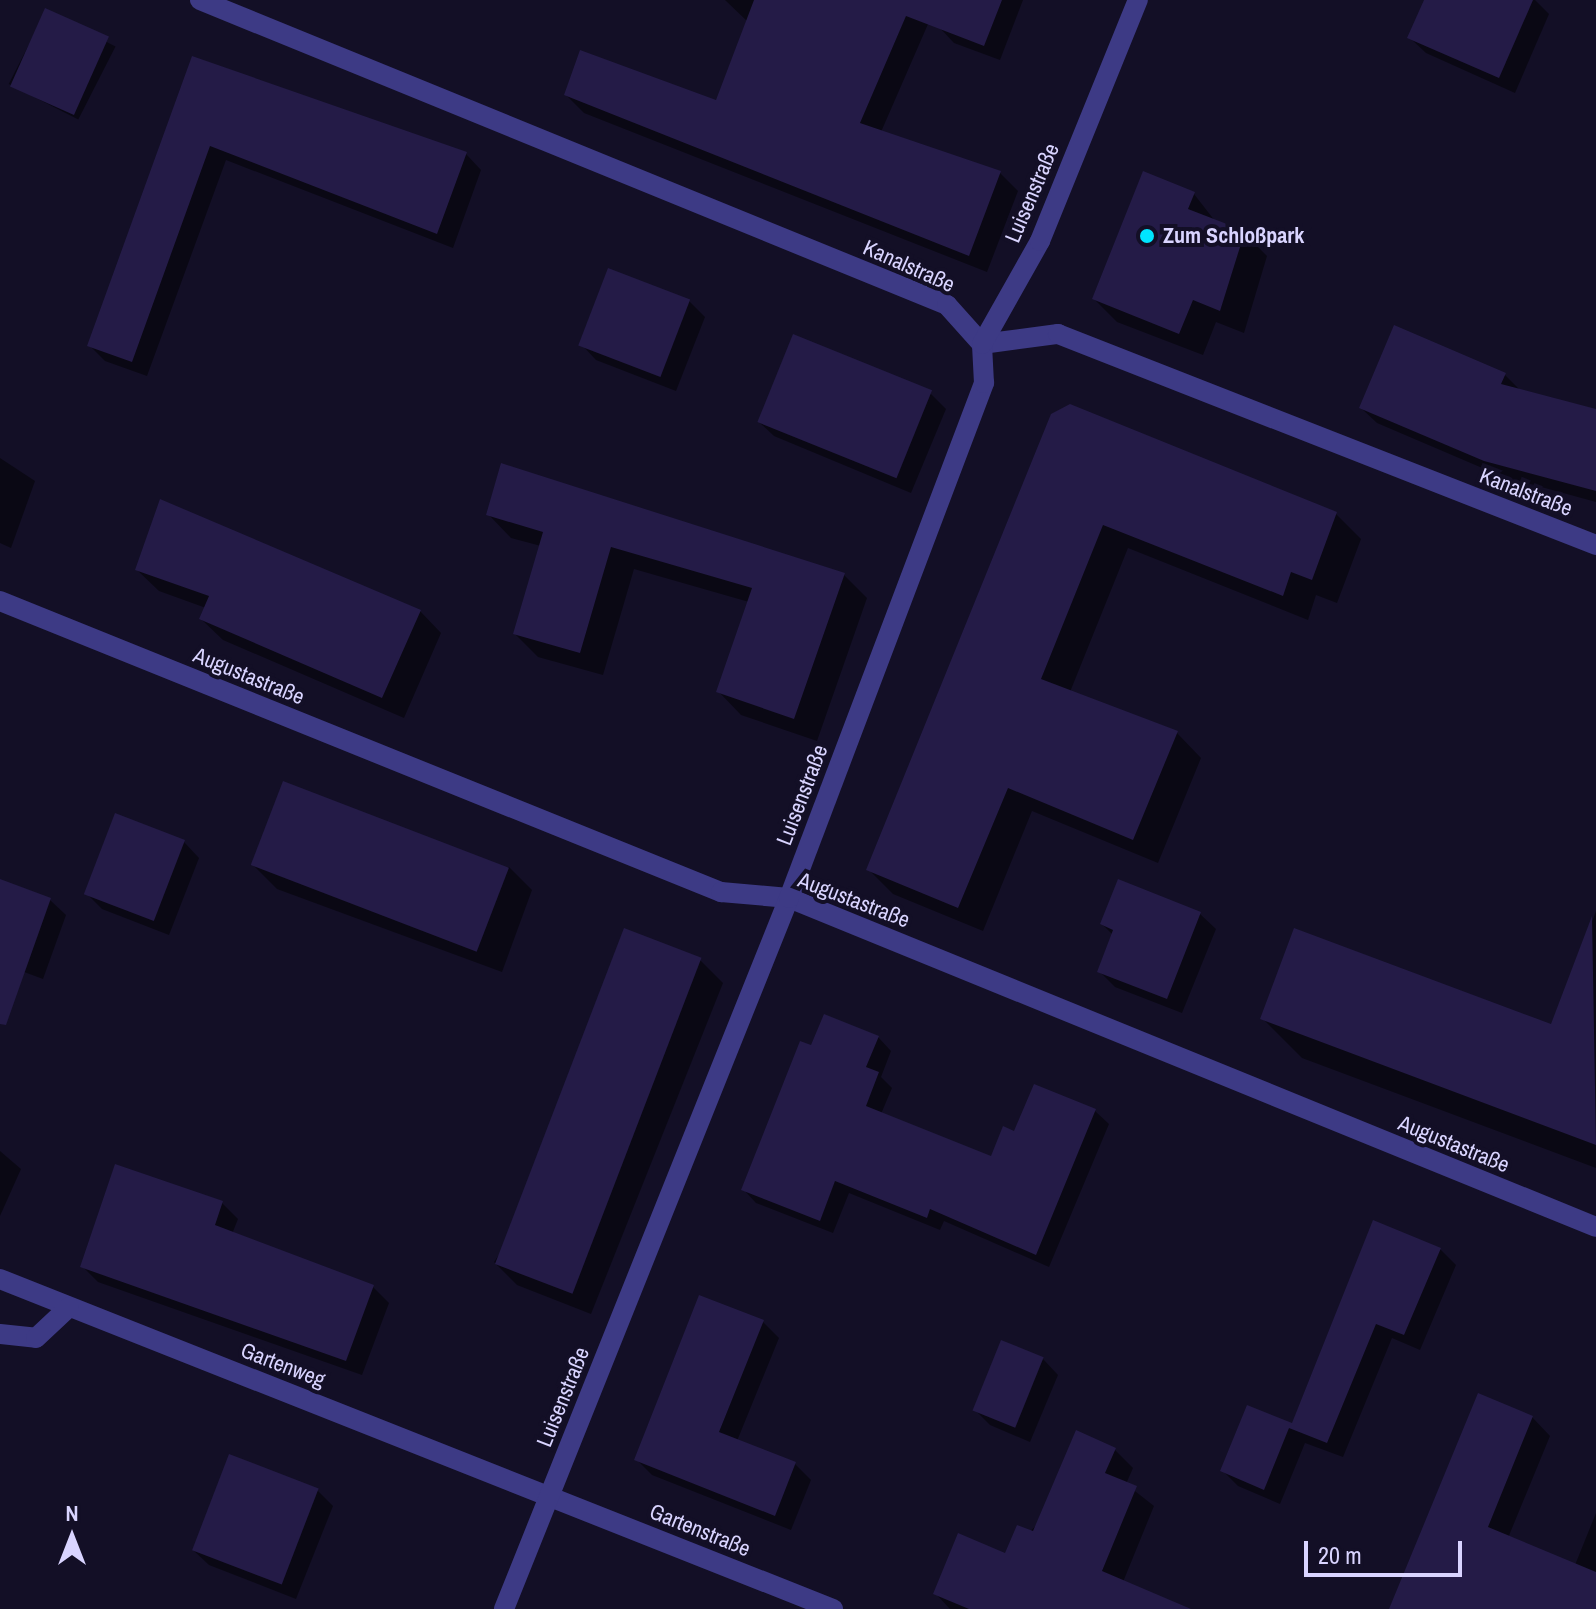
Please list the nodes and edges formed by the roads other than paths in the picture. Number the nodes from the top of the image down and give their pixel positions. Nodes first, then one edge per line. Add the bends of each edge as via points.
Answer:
1 (200, 0) edge
2 (1138, 0) edge
3 (982, 344) junction
4 (1596, 545) edge
5 (0, 601) edge
6 (789, 898) junction
7 (1596, 1227) edge
8 (0, 1279) edge
9 (69, 1307) junction
10 (0, 1334) edge
11 (549, 1496) junction
12 (504, 1609) edge
13 (833, 1609) edge

1 - 3 street, Kanalstraße via 947,305
2 - 3 street, Luisenstraße via 1040,241
3 - 4 street, Kanalstraße via 1058,334
3 - 6 street, Luisenstraße via 984,383
5 - 6 street, Augustastraße via 721,892
6 - 7 street, Augustastraße
6 - 11 street, Luisenstraße
8 - 9 street, Gartenweg
9 - 10 street via 36,1338
9 - 11 street, Gartenweg
11 - 12 street, Luisenstraße
11 - 13 street, Gartenstraße

